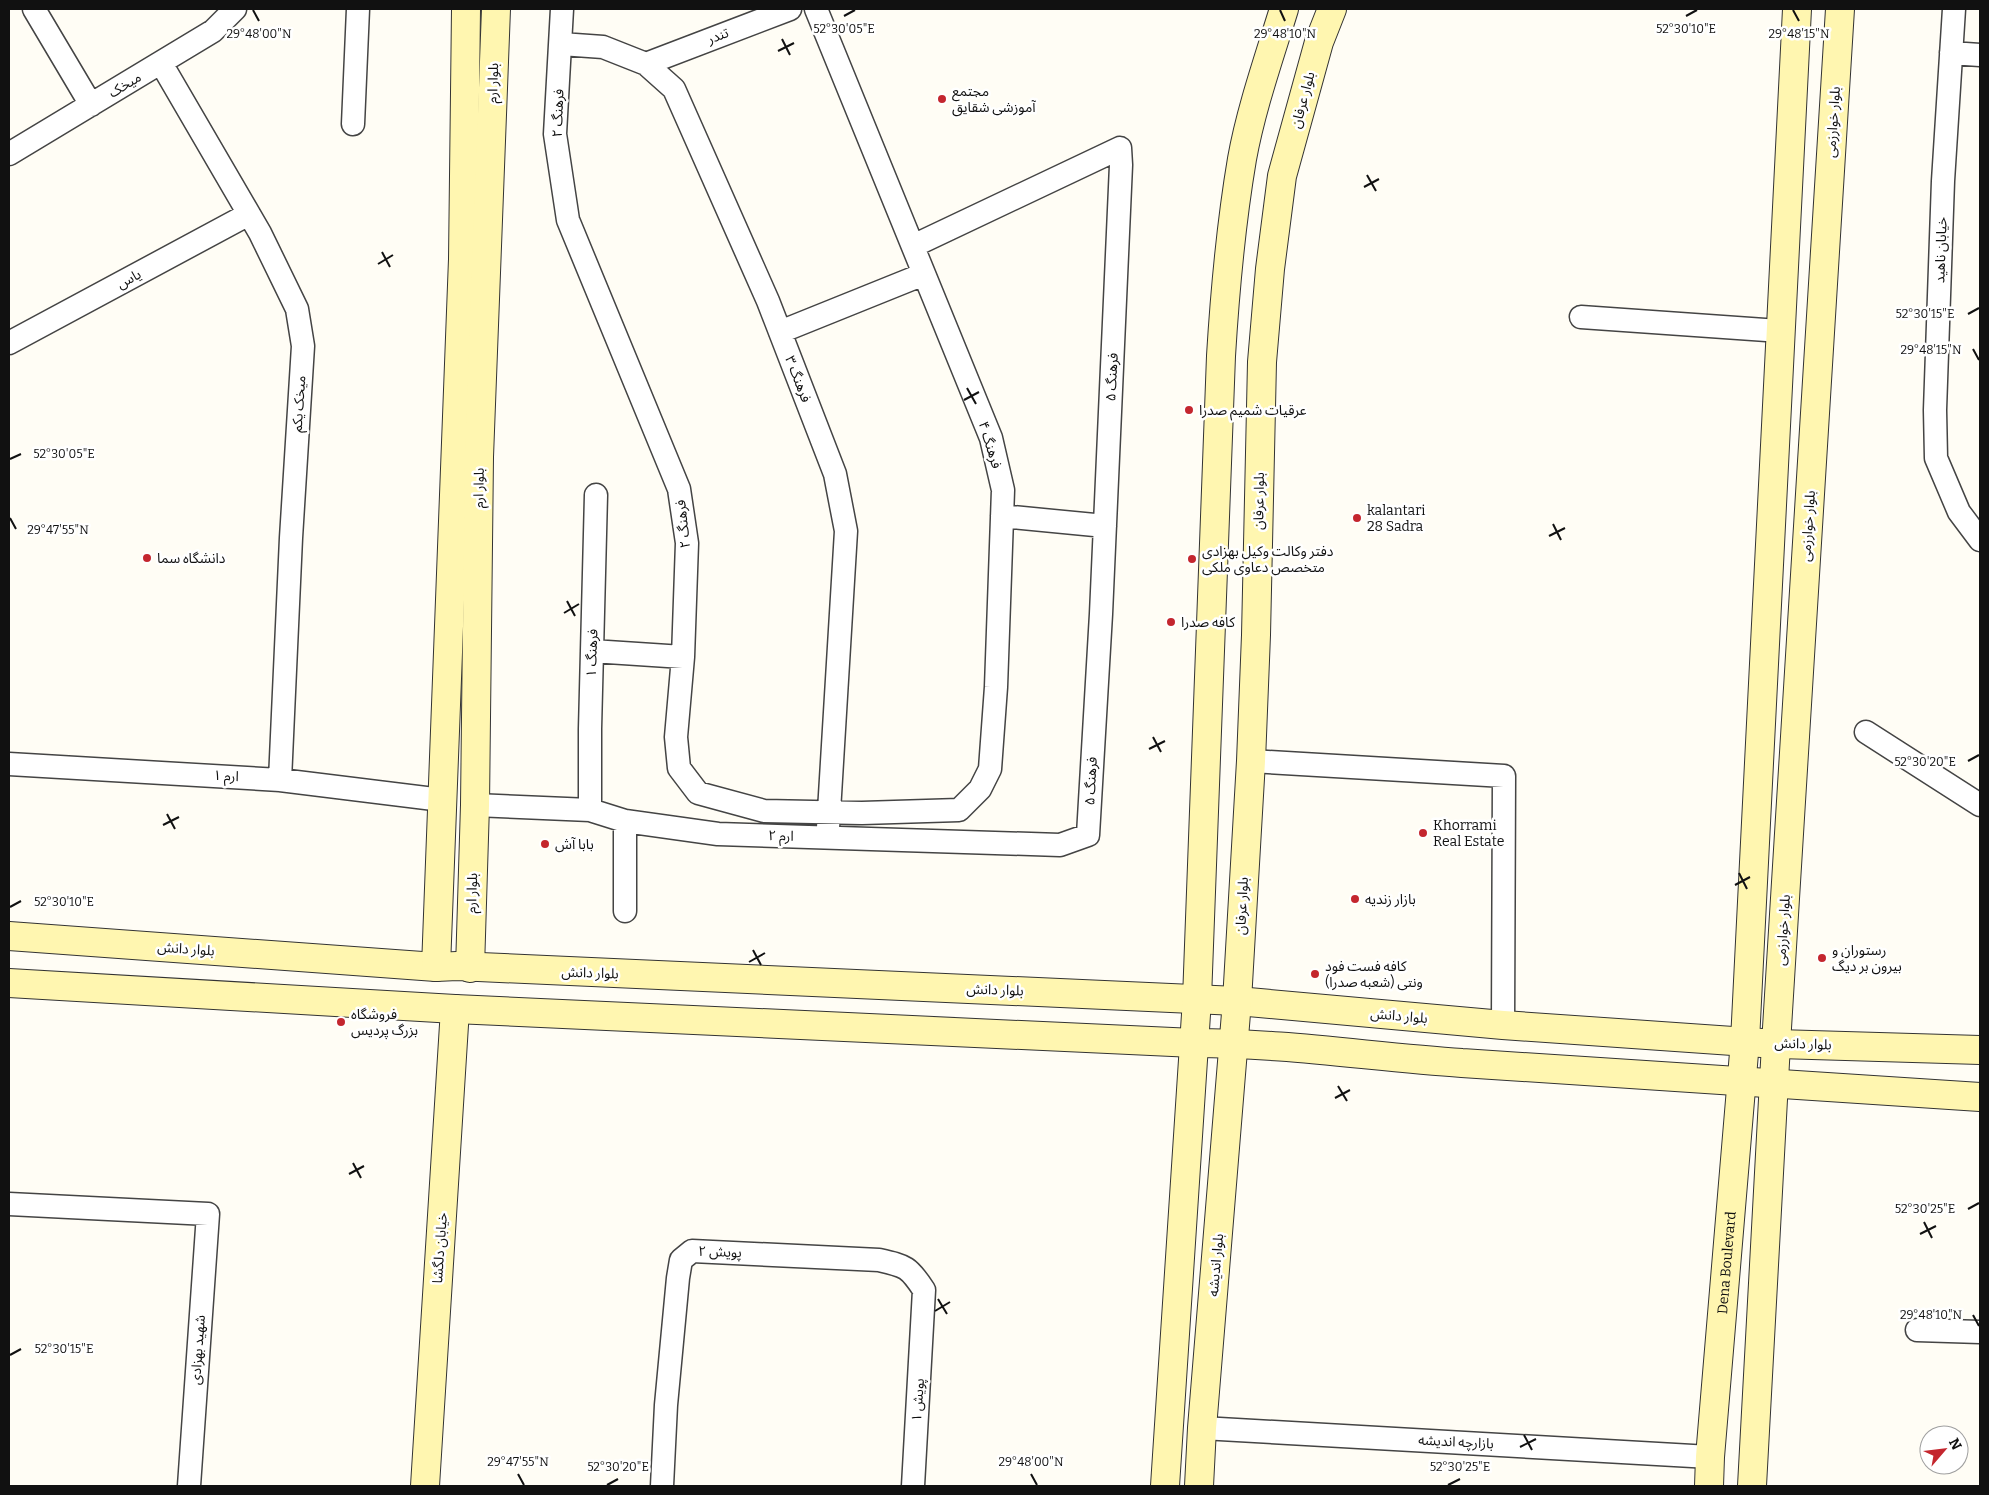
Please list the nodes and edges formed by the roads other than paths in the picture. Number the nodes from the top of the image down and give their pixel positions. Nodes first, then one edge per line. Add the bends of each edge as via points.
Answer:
1 (34, 9) edge
2 (235, 9) edge
3 (358, 9) edge
4 (466, 9) edge
5 (496, 9) edge
6 (562, 9) edge
7 (790, 9) edge
8 (816, 9) edge
9 (1284, 9) edge
10 (1332, 9) edge
11 (1798, 9) edge
12 (1840, 9) edge
13 (1954, 9) edge
14 (561, 44) junction
15 (1951, 53) junction
16 (1980, 55) edge
17 (494, 56) junction
18 (466, 58) junction
19 (161, 63) junction
20 (646, 64) junction
21 (91, 105) junction
22 (353, 124) dead end
23 (10, 149) edge
24 (249, 214) junction
25 (912, 246) junction
26 (924, 274) junction
27 (1582, 317) dead end
28 (1781, 331) junction
29 (780, 332) junction
30 (9, 343) edge
31 (596, 495) dead end
32 (1002, 516) junction
33 (1105, 526) junction
34 (1980, 540) edge
35 (592, 651) junction
36 (683, 657) junction
37 (1866, 732) dead end
38 (1251, 761) junction
39 (9, 764) edge
40 (280, 780) junction
41 (442, 800) junction
42 (475, 805) junction
43 (1980, 805) edge
44 (590, 810) junction
45 (959, 810) joint
46 (829, 812) junction
47 (625, 820) junction
48 (1088, 835) joint
49 (828, 838) junction
50 (438, 908) junction
51 (625, 911) dead end
52 (471, 914) junction
53 (9, 936) edge
54 (436, 967) junction
55 (470, 968) junction
56 (9, 983) edge
57 (1196, 999) junction
58 (1237, 1001) junction
59 (455, 1009) junction
60 (1503, 1026) junction
61 (1745, 1041) junction
62 (1194, 1043) junction
63 (1234, 1043) junction
64 (1776, 1044) junction
65 (1980, 1050) edge
66 (1742, 1080) junction
67 (1776, 1082) junction
68 (1980, 1097) edge
69 (9, 1204) edge
70 (924, 1314) joint
71 (1917, 1330) dead end
72 (1980, 1332) edge
73 (1202, 1428) junction
74 (1710, 1457) junction
75 (189, 1486) edge
76 (425, 1486) edge
77 (662, 1486) edge
78 (913, 1486) edge
79 (1165, 1486) edge
80 (1199, 1486) edge
81 (1709, 1486) edge
82 (1752, 1486) edge

1 - 21 street
2 - 19 street, میخک via 213,31
3 - 22 street
4 - 18 main road, بلوار ارم
5 - 17 main road, بلوار ارم
6 - 14 street, فرهنگ ۲
7 - 20 street, تندر
8 - 25 street, فرهنگ ۴
9 - 57 main road via 1242,158 1227,266 1220,356
10 - 38 main road, بلوار عرفان via 1319,42 1282,176 1270,269 1262,362
11 - 28 main road
12 - 64 main road, بلوار خوارزمی
13 - 15 street, خیابان ناهید
14 - 20 street, فرهنگ ۳ via 603,47
14 - 36 street, فرهنگ ۲ via 555,134 568,220 679,489 687,543
15 - 16 street
15 - 34 street, خیابان ناهید via 1943,181 1936,458 1959,512
17 - 18 main road
17 - 42 main road, بلوار ارم via 480,457
18 - 41 main road, بلوار ارم via 463,259
19 - 21 street, میخک
19 - 24 street, میخک یکم
20 - 29 street, فرهنگ ۳ via 674,89
21 - 23 street, میخک
24 - 30 street, یاس
24 - 40 street, میخک یکم via 297,309 303,346
25 - 26 street, فرهنگ ۴
25 - 33 street, فرهنگ ۵ via 1120,148
26 - 29 street
26 - 32 street, فرهنگ ۴ via 991,438 1003,490
27 - 28 street
28 - 61 main road
29 - 46 street, فرهنگ ۳ via 835,474 846,531
31 - 35 street, فرهنگ ۱
32 - 33 street
32 - 45 street, فرهنگ ۴ via 990,769 980,789
33 - 48 street, فرهنگ ۵
35 - 36 street
35 - 44 street, فرهنگ ۱
36 - 46 street, فرهنگ ۲ via 676,738 678,760 679,768 698,794 764,811
37 - 43 street
38 - 58 main road, بلوار عرفان
38 - 60 street via 1504,776
39 - 40 street, ارم ۱
40 - 41 street, ارم ۱
41 - 50 main road, بلوار ارم
42 - 44 street, ارم ۲
42 - 52 main road, بلوار ارم
44 - 47 street, ارم ۲
45 - 46 street, فرهنگ ۲
46 - 49 street, فرهنگ ۳
47 - 49 street, ارم ۲ via 718,834
47 - 51 street
48 - 49 street, ارم ۲ via 1060,844
50 - 52 main road via 439,917 452,928 468,922
50 - 54 main road, بلوار ارم
52 - 55 main road, بلوار ارم
53 - 54 main road, بلوار دانش
54 - 55 main road, بلوار دانش
55 - 57 main road, بلوار دانش
56 - 59 main road
57 - 58 main road, بلوار دانش
57 - 62 main road
58 - 60 main road, بلوار دانش
58 - 63 main road, بلوار عرفان
59 - 62 main road
59 - 76 main road, خیابان دلگشا
60 - 61 main road, بلوار دانش
61 - 64 main road, بلوار دانش
61 - 66 main road, Dena Boulevard
62 - 63 main road
62 - 79 main road
63 - 66 main road via 1460,1062
63 - 73 main road, بلوار اندیشه
64 - 65 main road, بلوار دانش
64 - 67 main road
66 - 67 main road
66 - 74 main road, Dena Boulevard
67 - 68 main road
67 - 82 main road
69 - 75 street, شهید بهزادی via 208,1214
70 - 77 street, پویش ۲ via 924,1290 912,1272 901,1265 879,1260 692,1251 681,1260 678,1278
70 - 78 street, پویش ۱
71 - 72 street
73 - 74 street, بازارچه اندیشه
73 - 80 main road, بلوار اندیشه
74 - 81 main road, Dena Boulevard

